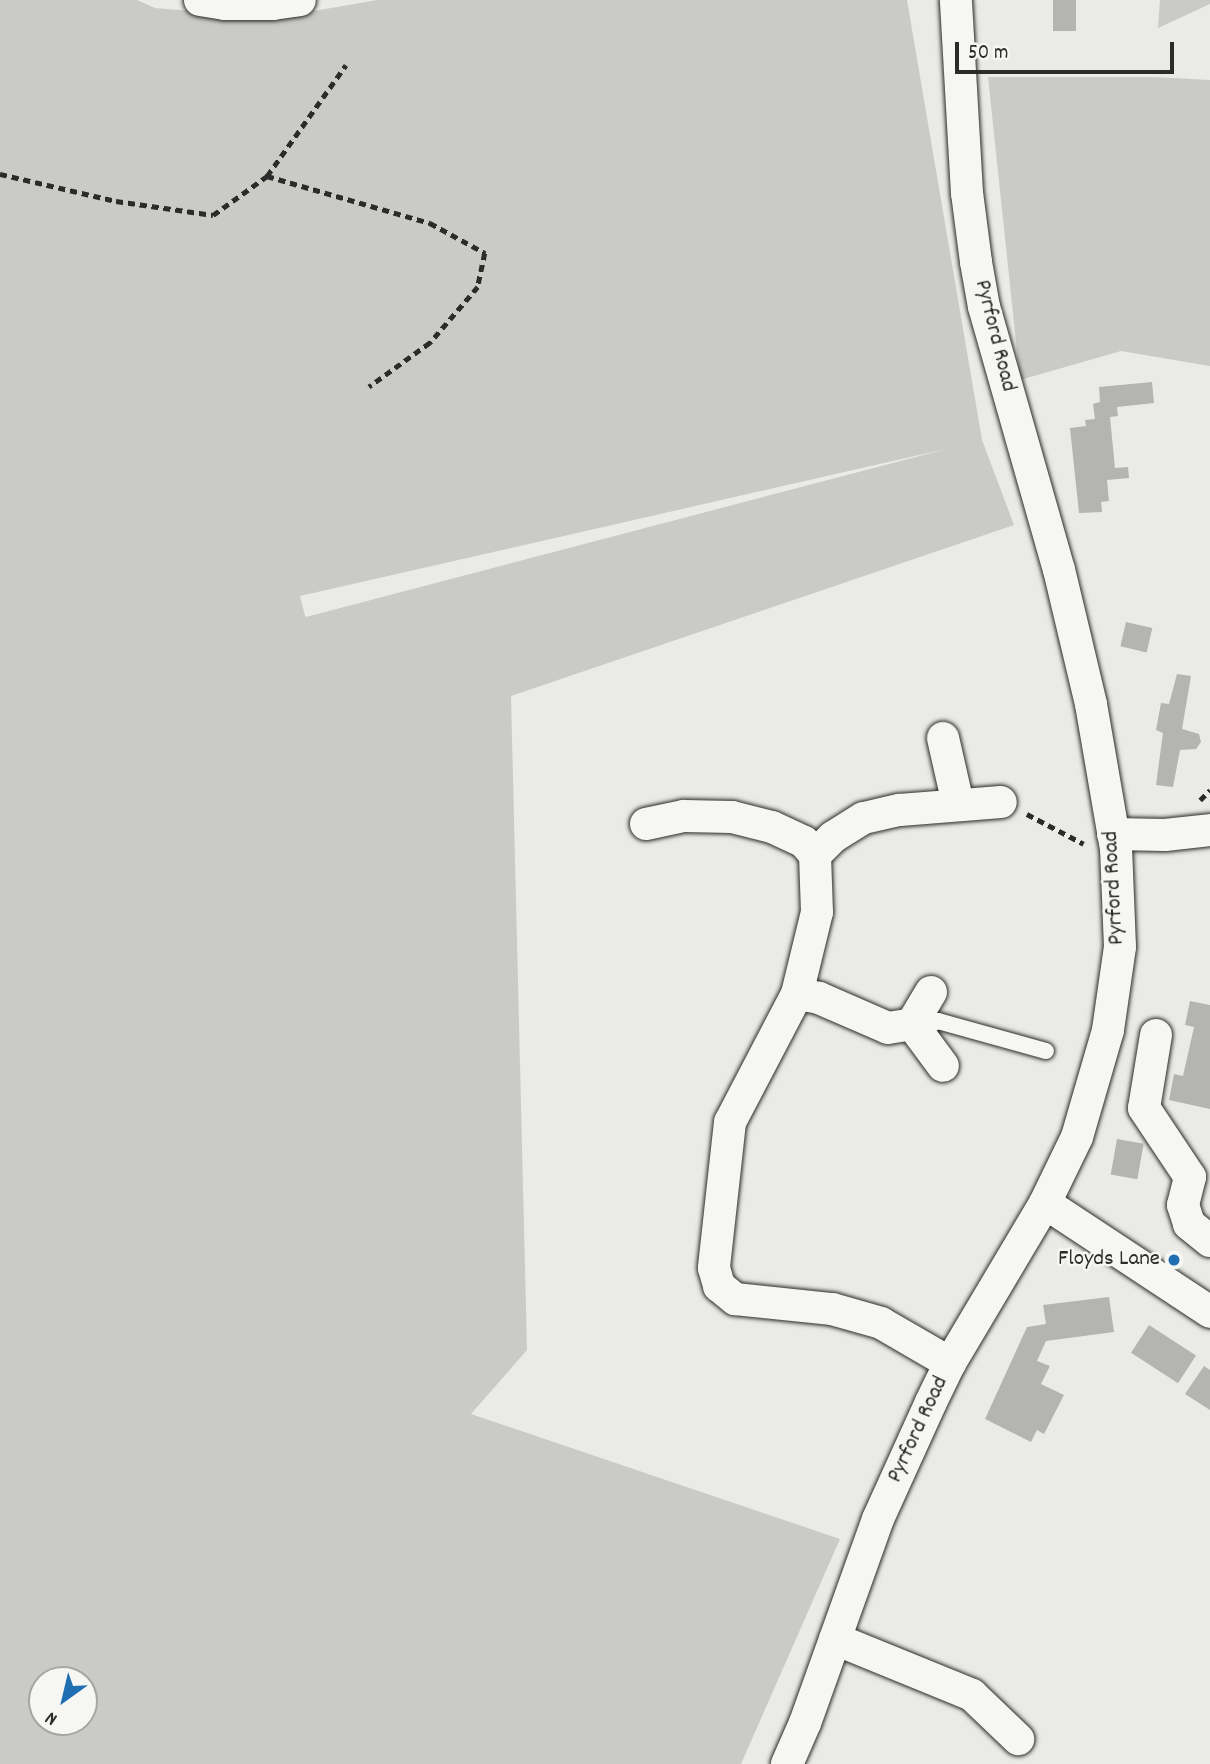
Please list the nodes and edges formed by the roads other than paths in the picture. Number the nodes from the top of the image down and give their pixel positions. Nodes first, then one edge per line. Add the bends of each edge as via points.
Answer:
1 (200, 0) edge
2 (300, 0) edge
3 (956, 0) edge
4 (943, 738) dead end
5 (1001, 802) road end
6 (958, 804) junction
7 (646, 824) dead end
8 (1210, 830) edge
9 (1115, 841) junction
10 (815, 855) junction
11 (930, 992) dead end
12 (797, 994) junction
13 (914, 1027) junction
14 (1156, 1035) dead end
15 (1046, 1051) dead end
16 (943, 1066) dead end
17 (1045, 1203) junction
18 (1210, 1241) edge
19 (1210, 1312) edge
20 (950, 1363) junction
21 (835, 1639) junction
22 (1018, 1739) dead end
23 (787, 1764) edge

1 - 2 street via 273,4
3 - 9 street, Pyrford Road via 967,193 984,307 1059,570 1093,715
4 - 6 street
5 - 6 street
6 - 10 street via 864,818 833,837
7 - 10 street via 673,805 772,827 804,842
8 - 9 street
9 - 17 street, Pyrford Road via 1120,947 1108,1030 1077,1137
10 - 12 street via 817,912
11 - 13 street
12 - 13 street via 819,998 888,1028
12 - 20 street via 730,1122 713,1268 719,1286 735,1299 832,1309 881,1323
13 - 15 lane via 937,1021
13 - 16 street
14 - 18 street via 1144,1108 1190,1177 1183,1205 1189,1224
17 - 19 street
17 - 20 street, Pyrford Road
20 - 21 street, Pyrford Road via 878,1519
21 - 22 street via 972,1695
21 - 23 street, Pyrford Road

